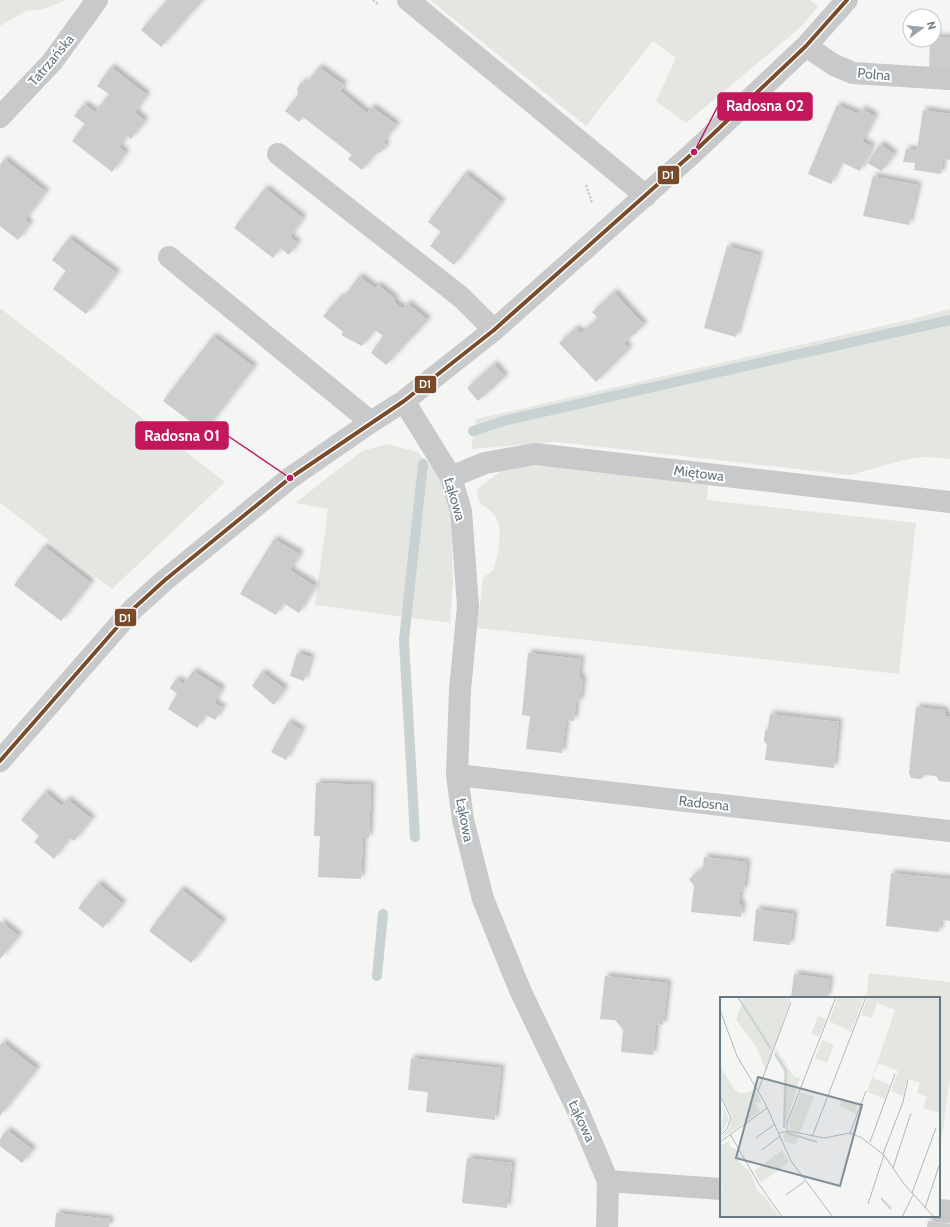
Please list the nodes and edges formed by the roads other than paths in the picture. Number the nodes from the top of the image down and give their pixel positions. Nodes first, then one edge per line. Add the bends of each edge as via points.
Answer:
1 (97, 0) edge
2 (408, 0) edge
3 (848, 0) edge
4 (806, 46) junction
5 (950, 79) edge
6 (0, 117) edge
7 (278, 154) dead end
8 (646, 196) junction
9 (169, 257) dead end
10 (494, 330) junction
11 (404, 401) junction
12 (371, 422) junction
13 (451, 477) junction
14 (950, 502) edge
15 (0, 761) edge
16 (457, 775) junction
17 (950, 831) edge
18 (608, 1181) junction
19 (720, 1189) edge
20 (940, 1210) edge
21 (950, 1212) edge
22 (607, 1227) edge

1 - 6 street, Tatrzańska via 52,62
2 - 8 street
3 - 4 street
4 - 5 street, Polna via 834,65 853,73
4 - 8 street
7 - 10 street via 461,297
8 - 10 street
9 - 12 street
10 - 11 street
11 - 12 street
11 - 13 street, Łąkowa
12 - 15 street via 290,478 133,609
13 - 14 street, Miętowa via 485,463 536,454
13 - 16 street, Łąkowa via 461,511 468,606 460,690
16 - 17 street, Radosna
16 - 18 street, Łąkowa via 463,820 482,899 520,990 579,1113
18 - 19 street
18 - 22 street, Łąkowa
20 - 21 street

